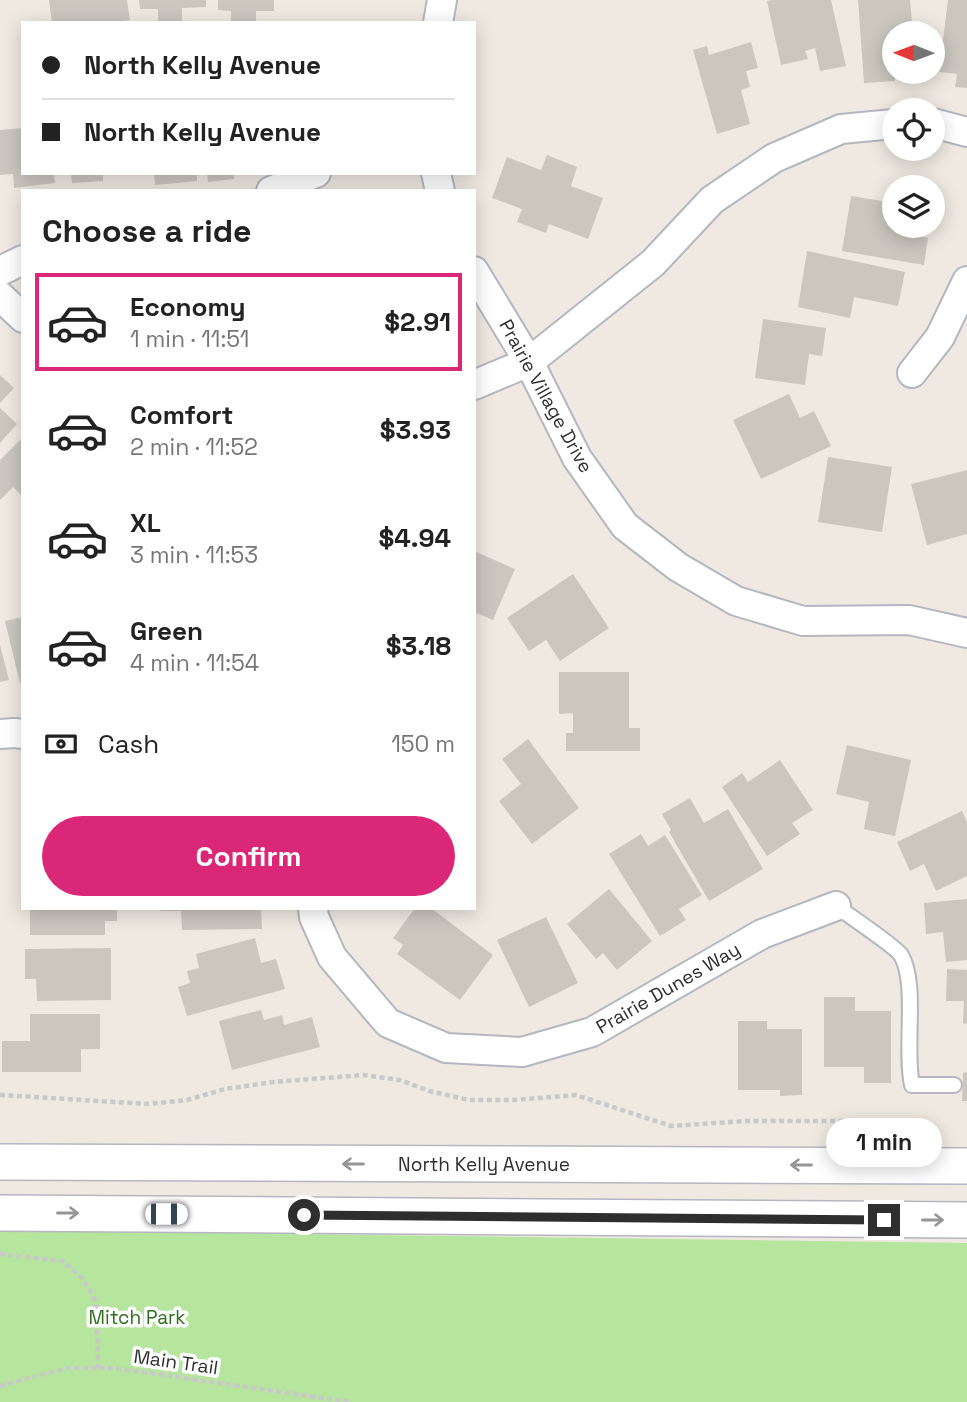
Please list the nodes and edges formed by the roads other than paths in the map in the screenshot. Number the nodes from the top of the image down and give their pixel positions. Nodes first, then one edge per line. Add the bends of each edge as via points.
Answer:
1 (442, 0) edge
2 (438, 21) edge
3 (882, 125) edge
4 (945, 126) edge
5 (967, 132) edge
6 (311, 175) edge
7 (276, 189) edge
8 (21, 261) edge
9 (0, 271) edge
10 (476, 274) edge
11 (967, 281) edge
12 (0, 296) edge
13 (21, 316) edge
14 (529, 362) junction
15 (912, 373) dead end
16 (476, 383) edge
17 (967, 633) edge
18 (0, 734) edge
19 (21, 734) edge
20 (836, 906) joint
21 (313, 910) edge
22 (954, 1085) dead end
23 (0, 1163) edge
24 (967, 1166) edge
25 (0, 1213) edge
26 (967, 1220) edge

1 - 2 street
3 - 14 street via 841,129 774,158 712,200 653,263
4 - 5 street
6 - 7 street
8 - 9 street
10 - 14 street, Prairie Village Drive
11 - 15 street via 940,337
12 - 13 street
14 - 16 street
14 - 17 street, Prairie Village Drive via 577,458 625,526 678,567 736,601 803,621 909,620
18 - 19 street
20 - 21 street, Prairie Dunes Way via 762,934 592,1032 522,1052 446,1048 388,1023 331,957
20 - 22 lane via 900,954 909,979 908,1067 912,1084
24 -> 23 street, North Kelly Avenue
25 -> 26 street

